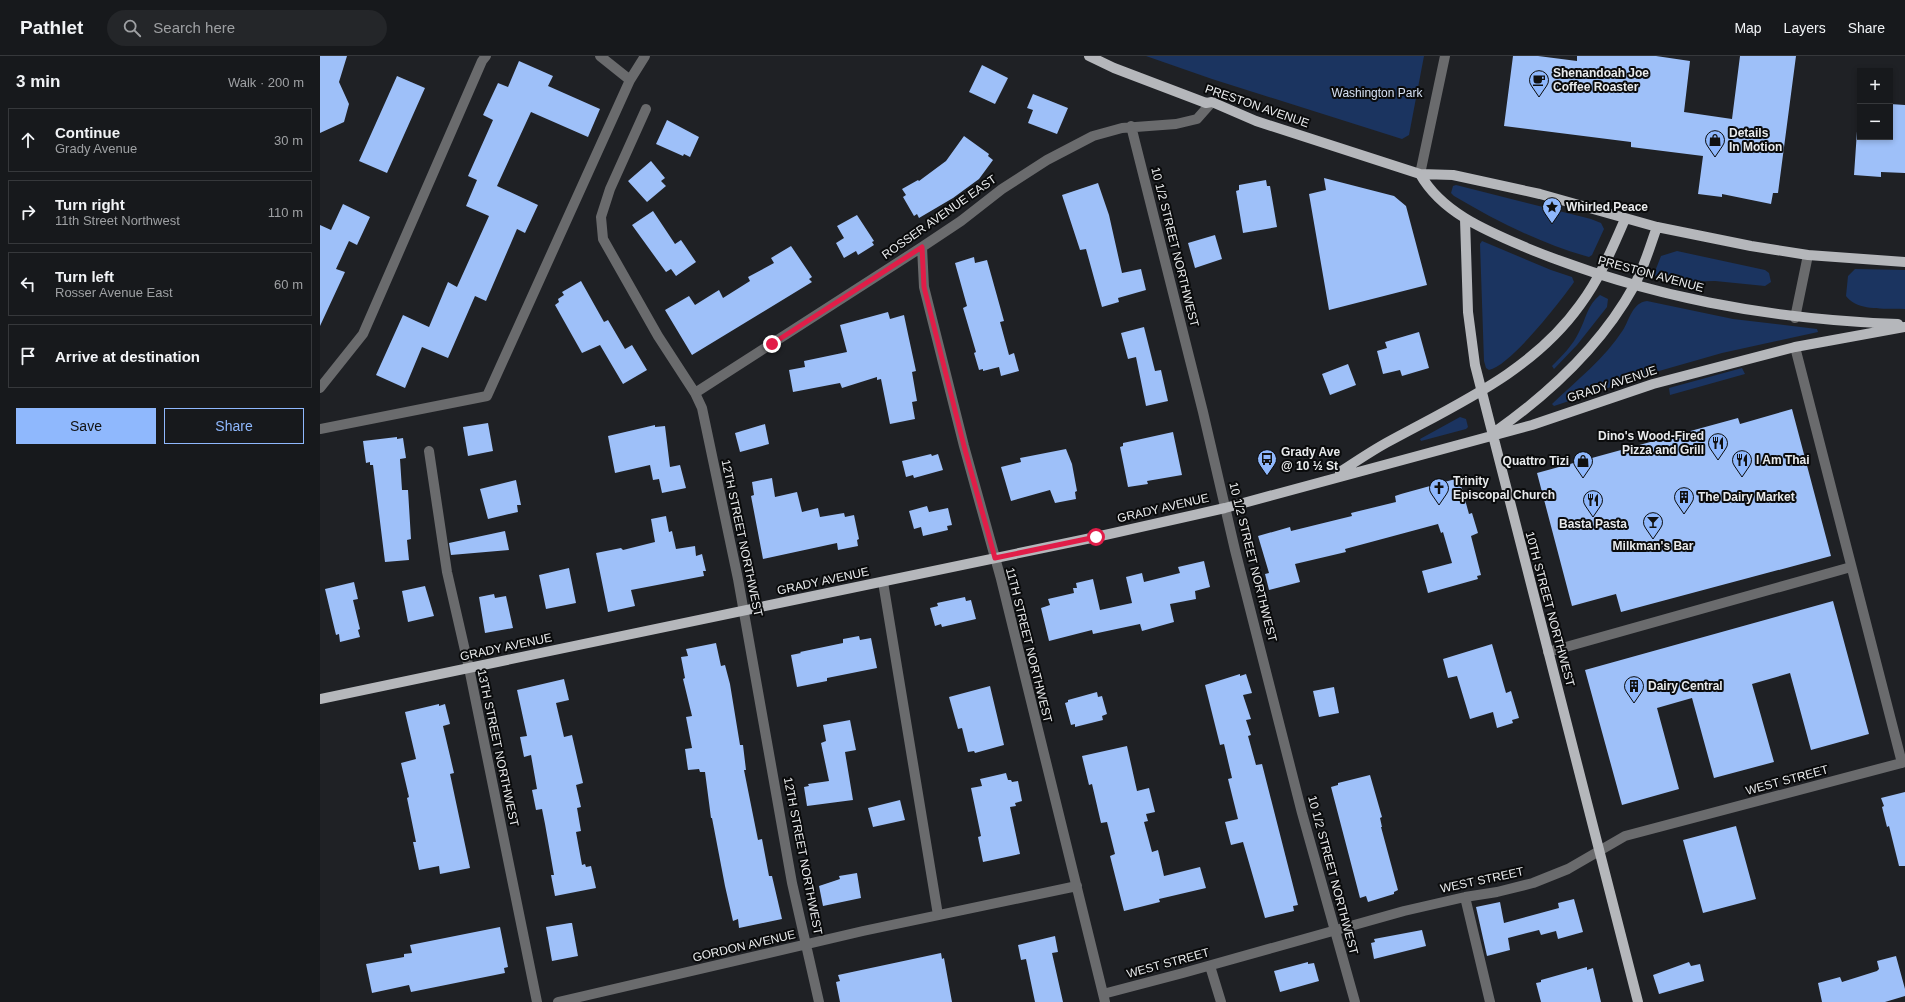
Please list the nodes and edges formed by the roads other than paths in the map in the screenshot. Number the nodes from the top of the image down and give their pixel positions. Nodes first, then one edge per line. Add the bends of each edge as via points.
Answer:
1 (486, 56) edge
2 (600, 56) edge
3 (645, 56) edge
4 (1089, 56) edge
5 (1445, 56) edge
6 (630, 80) junction
7 (1212, 102) junction
8 (646, 109) dead end
9 (1131, 126) junction
10 (1420, 174) junction
11 (1465, 219) junction
12 (1626, 219) junction
13 (1657, 227) junction
14 (922, 247) junction
15 (1808, 255) junction
16 (1905, 262) edge
17 (1600, 275) junction
18 (1634, 285) junction
19 (1795, 318) junction
20 (1905, 325) edge
21 (1795, 347) junction
22 (320, 388) edge
23 (1481, 392) junction
24 (695, 393) junction
25 (320, 429) edge
26 (1492, 435) junction
27 (429, 451) dead end
28 (1330, 478) junction
29 (1225, 508) junction
30 (995, 558) junction
31 (1851, 566) junction
32 (883, 582) junction
33 (744, 611) junction
34 (1548, 652) junction
35 (469, 668) junction
36 (320, 699) edge
37 (1904, 762) edge
38 (1599, 850) junction
39 (1077, 886) junction
40 (1465, 897) junction
41 (938, 915) junction
42 (1335, 930) junction
43 (806, 945) junction
44 (1210, 966) junction
45 (1104, 998) edge
46 (537, 1002) edge
47 (558, 1002) edge
48 (818, 1002) edge
49 (1222, 1002) edge
50 (1355, 1002) edge
51 (1490, 1002) edge
52 (1638, 1002) edge

1 - 22 street via 363,334
2 - 6 street
3 - 6 street
4 - 7 main road, PRESTON AVENUE via 1114,68
5 - 10 street
6 - 25 street via 487,396
7 - 9 street, ROSSER AVENUE EAST via 1197,119 1176,124
7 - 10 main road, PRESTON AVENUE via 1256,121
8 - 24 street, 12TH STREET NORTHWEST via 610,189 600,224 603,239 658,336
9 - 14 street, ROSSER AVENUE EAST via 1093,136 1047,160
9 - 29 street, 10 1/2 STREET NORTHWEST
10 - 11 main road, PRESTON AVENUE via 1439,200
10 - 12 main road, PRESTON AVENUE via 1453,175 1540,194
11 - 17 main road, PRESTON AVENUE via 1555,260
11 - 23 main road, 10TH STREET NORTHWEST via 1468,312
12 - 13 main road, PRESTON AVENUE
12 - 17 main road, GRADY AVENUE
13 - 15 main road, PRESTON AVENUE
13 - 18 main road
14 - 24 street, ROSSER AVENUE EAST
14 - 30 street, 11TH STREET NORTHWEST via 924,287
15 - 16 main road, PRESTON AVENUE
15 - 19 street
17 - 18 main road, PRESTON AVENUE
17 - 23 main road, GRADY AVENUE via 1580,306 1535,355
18 - 19 main road, PRESTON AVENUE via 1683,298
18 - 26 main road via 1620,310 1581,358 1544,395
19 - 20 main road, PRESTON AVENUE
20 - 21 main road, GRADY AVENUE
21 - 26 main road, GRADY AVENUE via 1653,384 1532,425
21 - 31 street
23 - 26 main road, 10TH STREET NORTHWEST
23 - 28 main road, GRADY AVENUE via 1384,444
24 - 33 street, 12TH STREET NORTHWEST via 702,408
26 - 28 main road, GRADY AVENUE
26 - 34 main road, 10TH STREET NORTHWEST
27 - 35 street, 13TH STREET NORTHWEST via 446,566
28 - 29 main road, GRADY AVENUE
29 - 30 main road, GRADY AVENUE
29 - 42 street, 10 1/2 STREET NORTHWEST via 1302,813
30 - 32 main road, GRADY AVENUE
30 - 39 street, 11TH STREET NORTHWEST
31 - 34 street
31 - 37 street
32 - 33 main road, GRADY AVENUE
32 - 41 street
33 - 35 main road, GRADY AVENUE
33 - 43 street, 12TH STREET NORTHWEST via 792,883
34 - 38 main road, 10TH STREET NORTHWEST
35 - 36 main road, GRADY AVENUE
35 - 46 street, 13TH STREET NORTHWEST
37 - 38 street, WEST STREET via 1625,836
38 - 40 street, WEST STREET via 1568,869 1533,882 1497,892
38 - 52 main road, 10TH STREET NORTHWEST
39 - 41 street, GORDON AVENUE
39 - 45 street, 11TH STREET NORTHWEST
40 - 42 street, WEST STREET
40 - 51 street
41 - 43 street, GORDON AVENUE
42 - 44 street, WEST STREET
42 - 50 street, 10 1/2 STREET NORTHWEST
43 - 47 street, GORDON AVENUE
43 - 48 street, 12TH STREET NORTHWEST
44 - 45 street, WEST STREET
44 - 49 street

